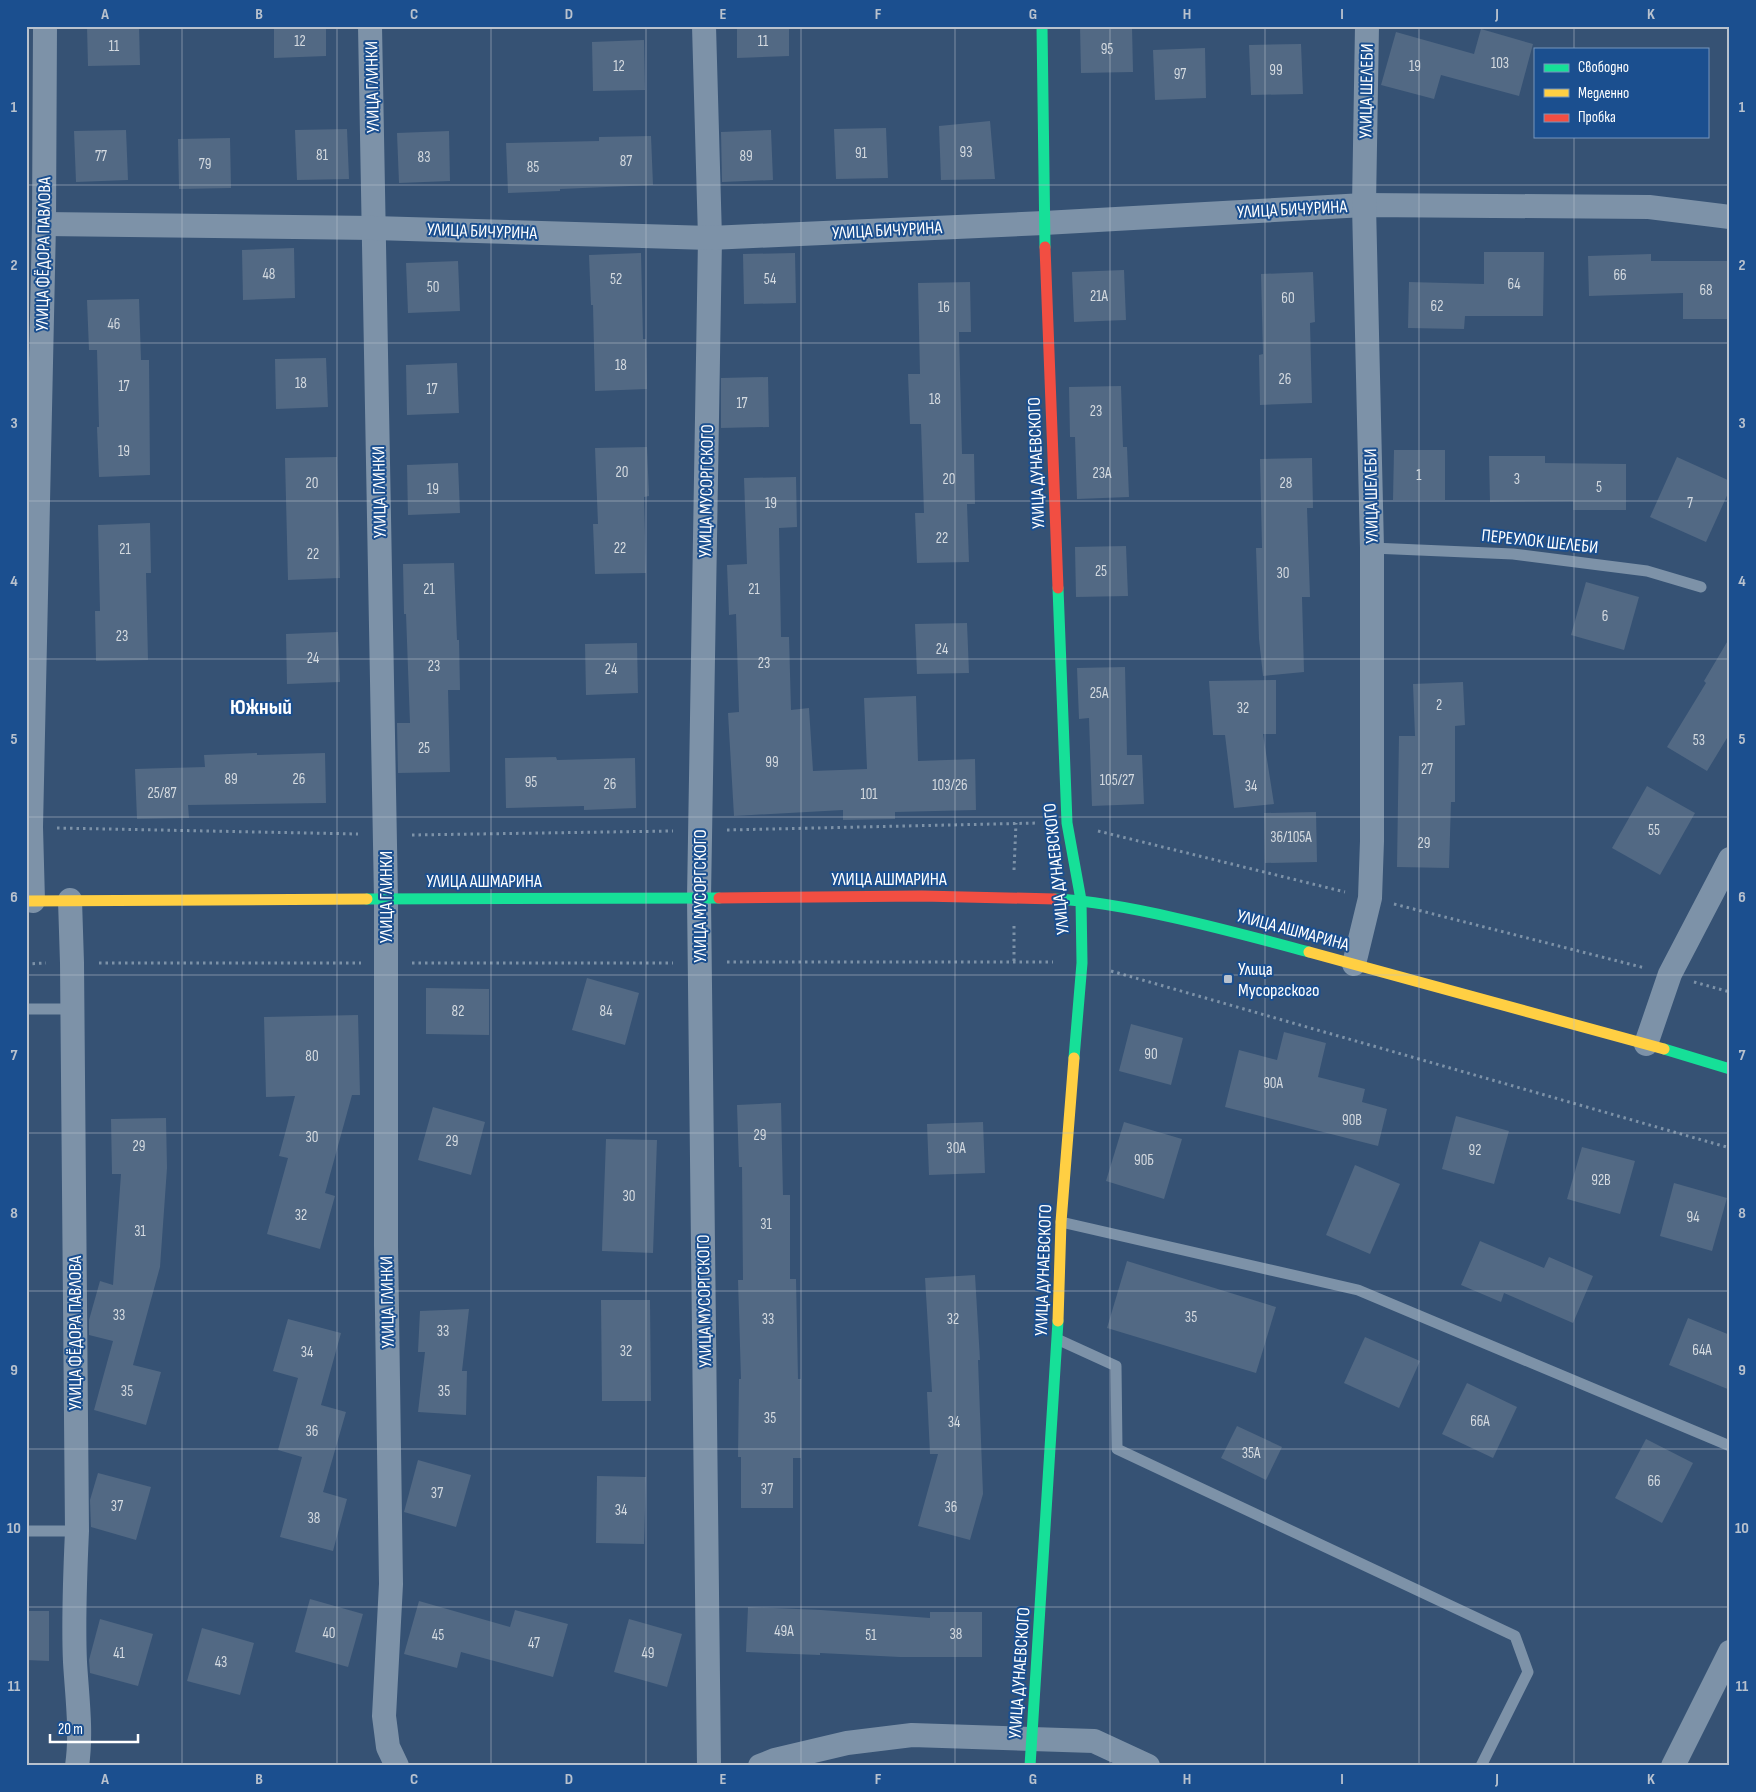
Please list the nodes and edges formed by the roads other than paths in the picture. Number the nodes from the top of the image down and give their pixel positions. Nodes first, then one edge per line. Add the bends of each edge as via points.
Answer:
1 (45, 26) edge
2 (370, 26) edge
3 (704, 26) edge
4 (1042, 26) edge
5 (1367, 26) edge
6 (1364, 205) junction
7 (1730, 217) edge
8 (1044, 223) junction
9 (44, 224) junction
10 (374, 228) junction
11 (710, 238) junction
12 (1372, 548) junction
13 (1701, 587) dead end
14 (1730, 859) edge
15 (698, 898) junction
16 (386, 899) junction
17 (70, 900) junction
18 (1081, 900) junction
19 (29, 901) edge
20 (1354, 964) junction
21 (26, 1009) edge
22 (73, 1009) junction
23 (1646, 1044) junction
24 (1730, 1069) edge
25 (1061, 1222) junction
26 (1058, 1340) junction
27 (1730, 1446) edge
28 (26, 1531) edge
29 (77, 1531) junction
30 (1730, 1652) edge
31 (1032, 1739) junction
32 (77, 1766) edge
33 (397, 1766) edge
34 (709, 1766) edge
35 (760, 1766) edge
36 (1030, 1766) edge
37 (1148, 1766) edge
38 (1482, 1766) edge
39 (1673, 1766) edge

1 - 9 street, УЛИЦА ФЁДОРА ПАВЛОВА
2 - 10 street, УЛИЦА ГЛИНКИ
3 - 11 street, УЛИЦА МУСОРГСКОГО
4 - 8 street, УЛИЦА ДУНАЕВСКОГО
5 - 6 street, УЛИЦА ШЕЛЕБИ
6 - 7 street, УЛИЦА БИЧУРИНА via 1648,207
6 - 8 street, УЛИЦА БИЧУРИНА
6 - 12 street, УЛИЦА ШЕЛЕБИ
8 - 11 street, УЛИЦА БИЧУРИНА
8 - 18 street, УЛИЦА ДУНАЕВСКОГО via 1066,823
9 - 10 street, УЛИЦА БИЧУРИНА
9 - 19 street, УЛИЦА ФЁДОРА ПАВЛОВА
10 - 11 street, УЛИЦА БИЧУРИНА
10 - 16 street, УЛИЦА ГЛИНКИ
11 - 15 street, УЛИЦА МУСОРГСКОГО
12 - 13 lane, ПЕРЕУЛОК ШЕЛЕБИ via 1513,554 1647,571
12 - 20 street, УЛИЦА ШЕЛЕБИ via 1370,898
14 - 23 street via 1670,974
15 - 16 street, УЛИЦА АШМАРИНА
15 - 18 street, УЛИЦА АШМАРИНА via 922,896
15 - 34 street, УЛИЦА МУСОРГСКОГО
16 - 17 street, УЛИЦА АШМАРИНА
16 - 33 street, УЛИЦА ГЛИНКИ via 386,1246 391,1584 384,1716 388,1747
17 - 19 street, УЛИЦА АШМАРИНА
17 - 22 street, УЛИЦА ФЁДОРА ПАВЛОВА
18 - 20 street, УЛИЦА АШМАРИНА via 1223,929
18 - 25 street, УЛИЦА ДУНАЕВСКОГО via 1082,962
20 - 23 street, УЛИЦА АШМАРИНА
21 - 22 lane
22 - 29 street, УЛИЦА ФЁДОРА ПАВЛОВА
23 - 24 street, УЛИЦА АШМАРИНА
25 - 26 street, УЛИЦА ДУНАЕВСКОГО
25 - 27 lane via 1358,1290
26 - 31 street, УЛИЦА ДУНАЕВСКОГО
26 - 38 lane via 1116,1366 1117,1450 1515,1636 1528,1672
28 - 29 lane
29 - 32 street, УЛИЦА ФЁДОРА ПАВЛОВА via 74,1592 80,1748
30 - 39 street
31 - 35 street via 912,1736 847,1743
31 - 36 street, УЛИЦА ДУНАЕВСКОГО
31 - 37 street via 1094,1741

